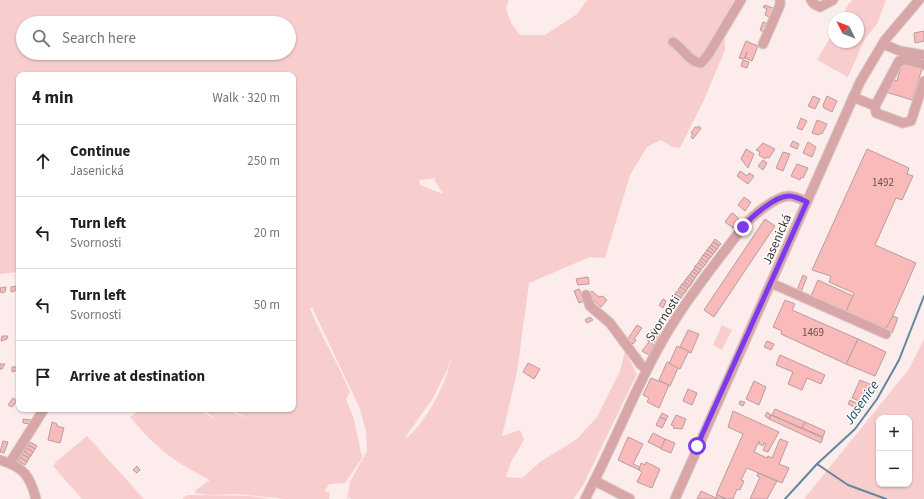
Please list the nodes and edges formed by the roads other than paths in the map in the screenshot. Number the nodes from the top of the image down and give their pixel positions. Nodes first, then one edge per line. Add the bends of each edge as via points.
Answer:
1 (740, 0) edge
2 (780, 0) edge
3 (811, 0) edge
4 (833, 0) edge
5 (917, 1) edge
6 (673, 42) dead end
7 (762, 44) dead end
8 (883, 44) junction
9 (924, 55) edge
10 (924, 65) edge
11 (924, 82) edge
12 (853, 97) junction
13 (875, 106) junction
14 (807, 202) junction
15 (770, 283) junction
16 (586, 295) dead end
17 (886, 334) dead end
18 (647, 369) junction
19 (42, 412) edge
20 (0, 460) edge
21 (10, 463) junction
22 (594, 481) junction
23 (36, 499) edge
24 (584, 499) edge
25 (630, 499) edge
26 (674, 499) edge

1 - 6 street via 701,63 692,61 681,47
2 - 7 street
3 - 4 street via 820,7
5 - 8 street, Jasenická
8 - 9 street via 900,51
8 - 12 street, Jasenická
10 - 13 street via 907,60 899,61
11 - 13 street via 912,118 908,122 903,123 877,114
12 - 13 street
12 - 14 street, Jasenická
14 - 15 street, Jasenická
14 - 18 street, Svornosti via 786,196 751,217 675,320
15 - 17 street
15 - 26 street, Jasenická
16 - 18 street via 590,306 610,323 641,365
18 - 22 street, Svornosti
19 - 21 street
20 - 21 street
21 - 23 street via 29,476
22 - 24 street, Svornosti
22 - 25 street

